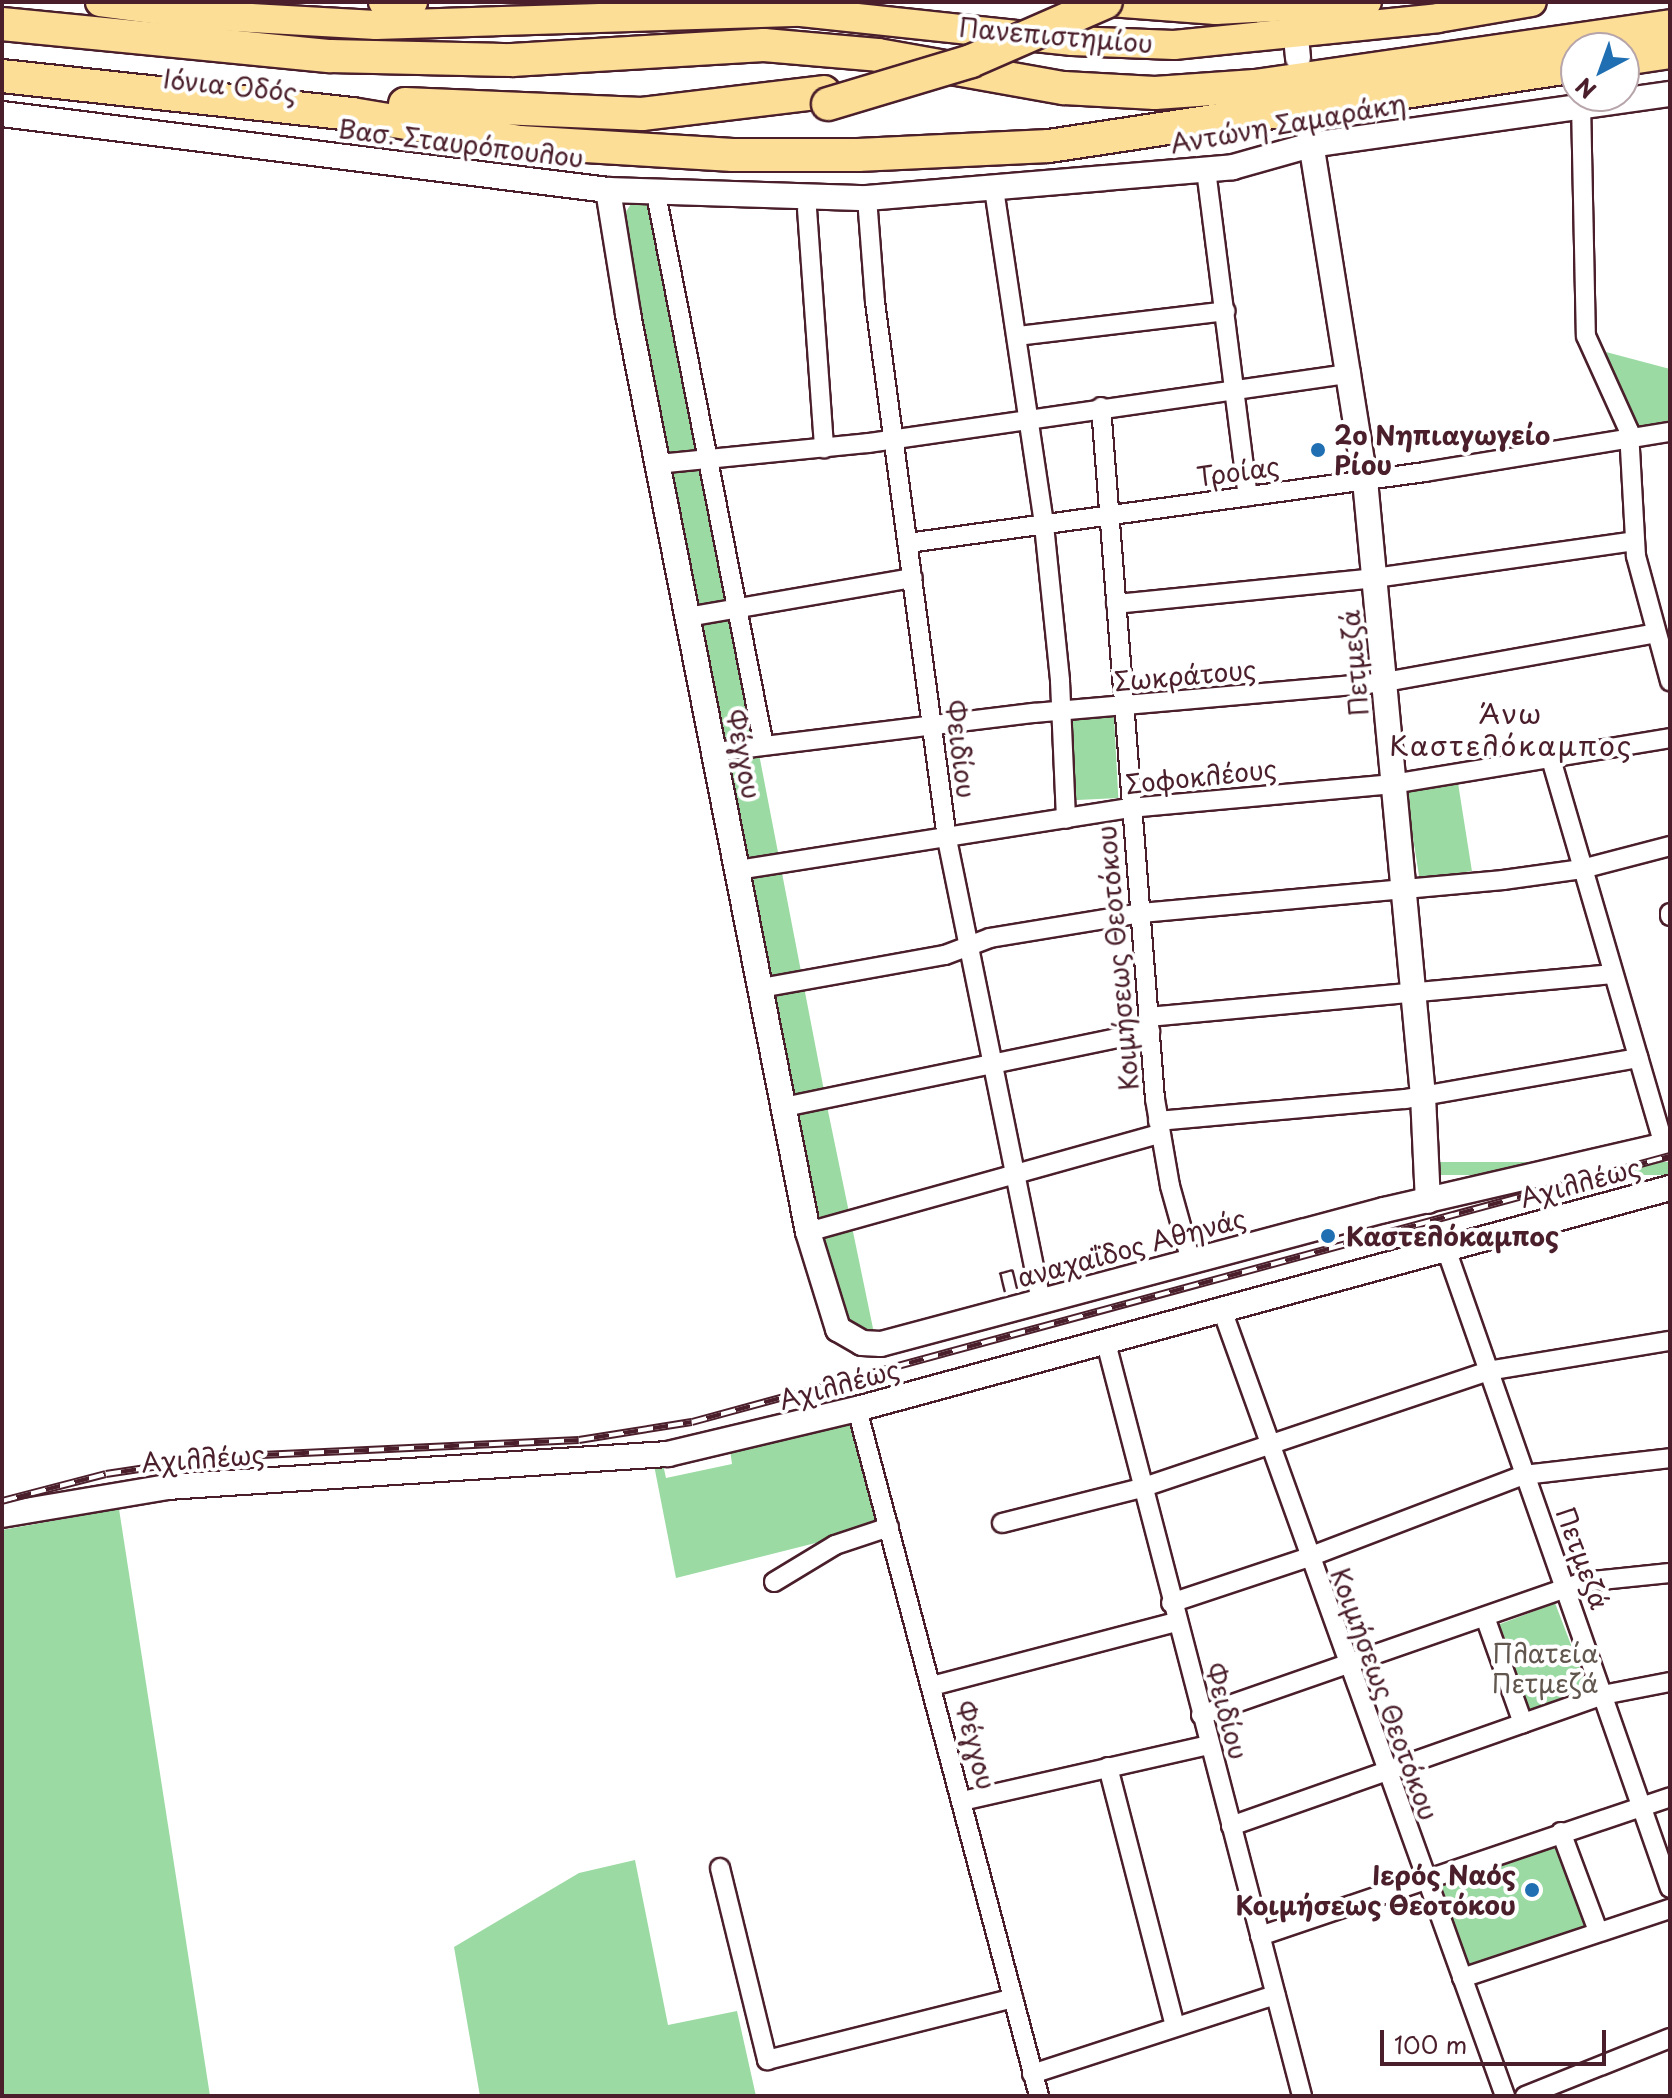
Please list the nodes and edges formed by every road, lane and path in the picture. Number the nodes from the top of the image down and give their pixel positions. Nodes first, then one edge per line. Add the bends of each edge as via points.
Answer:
1 (100, 2) edge
2 (383, 2) edge
3 (413, 2) edge
4 (1072, 2) edge
5 (1108, 2) edge
6 (1367, 2) edge
7 (1532, 2) edge
8 (1176, 6) edge
9 (176, 8) edge
10 (2, 24) edge
11 (1662, 40) edge
12 (1640, 51) edge
13 (2, 62) edge
14 (1560, 67) edge
15 (2, 76) edge
16 (1297, 80) junction
17 (1670, 94) edge
18 (1640, 97) edge
19 (826, 98) junction
20 (1560, 101) edge
21 (1581, 112) edge
22 (2, 114) edge
23 (352, 114) junction
24 (1206, 170) junction
25 (994, 189) junction
26 (608, 190) junction
27 (656, 194) junction
28 (867, 198) junction
29 (807, 209) dead end
30 (1226, 311) junction
31 (1017, 336) junction
32 (1351, 373) junction
33 (1236, 390) junction
34 (1101, 407) junction
35 (1029, 417) junction
36 (1670, 432) edge
37 (894, 437) junction
38 (1630, 439) junction
39 (824, 448) junction
40 (710, 459) junction
41 (658, 464) junction
42 (1365, 480) junction
43 (1248, 496) junction
44 (1109, 517) junction
45 (1044, 525) junction
46 (1634, 541) junction
47 (908, 543) junction
48 (913, 578) junction
49 (1375, 578) junction
50 (1116, 604) junction
51 (737, 608) junction
52 (687, 617) junction
53 (1660, 623) edge
54 (1670, 681) edge
55 (1385, 682) junction
56 (1123, 707) junction
57 (1059, 711) junction
58 (932, 726) junction
59 (1670, 738) edge
60 (764, 746) junction
61 (715, 752) junction
62 (1551, 759) junction
63 (1388, 784) junction
64 (1130, 808) junction
65 (1066, 819) junction
66 (947, 839) junction
67 (1670, 846) edge
68 (1582, 869) junction
69 (738, 870) junction
70 (1403, 888) junction
71 (1141, 913) junction
72 (968, 947) junction
73 (1612, 974) junction
74 (761, 988) junction
75 (1414, 993) junction
76 (1150, 1024) junction
77 (1638, 1058) junction
78 (990, 1064) junction
79 (1423, 1096) junction
80 (784, 1107) junction
81 (1159, 1127) junction
82 (1667, 1144) edge
83 (1015, 1176) junction
84 (1670, 1188) edge
85 (1428, 1201) junction
86 (808, 1232) junction
87 (1445, 1246) junction
88 (1191, 1261) junction
89 (1041, 1301) junction
90 (1221, 1307) junction
91 (836, 1327) joint
92 (1105, 1339) junction
93 (1670, 1341) edge
94 (1488, 1371) junction
95 (857, 1409) junction
96 (1270, 1444) junction
97 (1670, 1458) edge
98 (1524, 1475) junction
99 (1141, 1488) junction
100 (2, 1515) edge
101 (1002, 1523) dead end
102 (889, 1527) junction
103 (1309, 1557) junction
104 (1670, 1573) edge
105 (774, 1582) dead end
106 (1564, 1589) junction
107 (1171, 1603) junction
108 (1485, 1617) junction
109 (1176, 1622) junction
110 (1348, 1666) junction
111 (1670, 1682) edge
112 (932, 1686) junction
113 (1603, 1695) junction
114 (1201, 1715) junction
115 (1523, 1723) junction
116 (1209, 1745) junction
117 (1108, 1767) junction
118 (1386, 1771) junction
119 (1670, 1797) edge
120 (962, 1801) junction
121 (1642, 1803) junction
122 (1231, 1826) junction
123 (1561, 1832) junction
124 (720, 1868) dead end
125 (1423, 1879) junction
126 (1670, 1888) edge
127 (1670, 1909) edge
128 (1598, 1931) junction
129 (1260, 1936) junction
130 (1462, 1978) junction
131 (1275, 1995) junction
132 (1013, 1998) junction
133 (1175, 2027) junction
134 (1670, 2038) edge
135 (1032, 2074) junction
136 (1039, 2096) edge
137 (1302, 2096) edge
138 (1505, 2096) edge
139 (1525, 2096) edge

1 - 9 main road, Πανεπιστημίου
2 - 3 main road
4 - 19 highway via 969,48
5 - 8 main road, Πανεπιστημίου
5 - 19 highway, bridge via 971,61
6 - 16 main road, Πανεπιστημίου
7 - 16 main road, Πανεπιστημίου
8 - 16 main road, Πανεπιστημίου
9 - 16 main road, Πανεπιστημίου via 433,26 801,12 1130,45
10 - 16 highway, Ιόνια Οδός via 330,56 512,60 764,45 862,53 1110,93 1202,91
11 - 12 highway
11 - 16 highway
13 - 19 highway, Ιόνια Οδός via 457,107 642,114
14 - 16 highway
15 - 23 highway, Ιόνια Οδός
16 - 20 street, Αντώνη Σαμαράκη
16 - 23 highway via 1049,146 858,155 733,155 520,142
16 - 24 street, Αντώνη Σαμαράκη via 1246,165
16 - 32 street, Πετμεζά
17 - 18 street, Αντώνη Σαμαράκη
19 - 23 highway via 644,124
21 - 38 street via 1586,336
22 - 26 street, Βασ. Σταυρόπουλου
24 - 25 street, Αντώνη Σαμαράκη
24 - 30 street
25 - 28 street, Αντώνη Σαμαράκη
25 - 31 street
26 - 27 street, Βασ. Σταυρόπουλου
26 - 41 street, Φέγγου
27 - 28 street, Βασ. Σταυρόπουλου
27 - 40 street
28 - 37 street, Φειδίου
29 - 39 street
30 - 31 street
30 - 33 street
31 - 35 street
32 - 33 street
32 - 42 street, Πετμεζά
33 - 34 street
33 - 43 street
34 - 35 street
34 - 44 street, Κοιμήσεως Θεοτόκου
35 - 37 street
35 - 45 street
36 - 38 street, Τροίας
37 - 39 street
37 - 47 street, Φειδίου
38 - 42 street, Τροίας
38 - 46 street
39 - 40 street
40 - 41 street
40 - 51 street
41 - 52 street, Φέγγου
42 - 43 street, Τροίας
42 - 49 street, Πετμεζά
43 - 44 street, Τροίας
44 - 45 street, Τροίας
44 - 50 street, Κοιμήσεως Θεοτόκου
45 - 47 street, Τροίας
45 - 57 street
46 - 49 street
46 - 53 street
47 - 48 street, Φειδίου
48 - 51 street
48 - 58 street, Φειδίου
49 - 50 street
49 - 55 street, Πετμεζά
50 - 56 street, Κοιμήσεως Θεοτόκου
51 - 52 street
51 - 60 street
52 - 61 street, Φέγγου
53 - 54 street
53 - 55 street, Σωκράτους
55 - 56 street, Σωκράτους
55 - 63 street, Πετμεζά
56 - 57 street, Σωκράτους
56 - 64 street, Κοιμήσεως Θεοτόκου
57 - 58 street, Σωκράτους
57 - 65 street
58 - 60 street, Σωκράτους
58 - 66 street, Φειδίου
59 - 62 street, Σοφοκλέους
60 - 61 street, Σωκράτους
61 - 69 street, Φέγγου
62 - 63 street, Σοφοκλέους
62 - 68 street
63 - 64 street, Σοφοκλέους
63 - 70 street, Πετμεζά
64 - 65 street, Σοφοκλέους
64 - 71 street, Κοιμήσεως Θεοτόκου
65 - 66 street, Σοφοκλέους
66 - 69 street, Σοφοκλέους
66 - 72 street, Φειδίου
67 - 68 street
68 - 70 street
68 - 73 street
69 - 74 street, Φέγγου
70 - 71 street
70 - 75 street, Πετμεζά
71 - 72 street via 990,938
71 - 76 street, Κοιμήσεως Θεοτόκου
72 - 74 street
72 - 78 street, Φειδίου
73 - 75 street
73 - 77 street
74 - 80 street, Φέγγου
75 - 76 street
75 - 79 street, Πετμεζά
76 - 78 street
76 - 81 street, Κοιμήσεως Θεοτόκου
77 - 79 street
77 - 82 street
78 - 80 street
78 - 83 street, Φειδίου
79 - 81 street
79 - 85 street, Πετμεζά
80 - 86 street, Φέγγου
81 - 83 street
81 - 88 street, Κοιμήσεως Θεοτόκου
82 - 85 street, Παναχαΐδος Αθηνάς
83 - 86 street
83 - 89 street, Φειδίου
84 - 87 street, Αχιλλέως
85 - 88 street, Παναχαΐδος Αθηνάς
86 - 91 street, Φέγγου
87 - 90 street, Αχιλλέως
87 - 94 street, Πετμεζά
88 - 89 street, Παναχαΐδος Αθηνάς
89 - 91 street, Παναχαΐδος Αθηνάς via 881,1344 862,1343
90 - 92 street, Αχιλλέως
90 - 96 street, Κοιμήσεως Θεοτόκου
92 - 95 street, Αχιλλέως
92 - 99 street, Φειδίου
93 - 94 street
94 - 96 street
94 - 98 street, Πετμεζά
95 - 100 street, Αχιλλέως via 635,1459 167,1487
95 - 102 street, Φέγγου
96 - 99 street
96 - 103 street, Κοιμήσεως Θεοτόκου
97 - 98 street
98 - 103 street
98 - 106 street, Πετμεζά
99 - 101 street
99 - 107 street, Φειδίου
102 - 105 street via 835,1545
102 - 112 street, Φέγγου
103 - 107 street
103 - 110 street, Κοιμήσεως Θεοτόκου
104 - 106 street via 1583,1582
106 - 108 street
106 - 113 street, Πετμεζά
107 - 109 street, Φειδίου
108 - 110 street
108 - 115 street
109 - 112 street
109 - 114 street, Φειδίου
110 - 114 street
110 - 118 street, Κοιμήσεως Θεοτόκου
111 - 113 street
112 - 120 street, Φέγγου
113 - 115 street
113 - 121 street, Πετμεζά
114 - 116 street, Φειδίου
115 - 118 street
116 - 117 street
116 - 122 street, Φειδίου
117 - 120 street
117 - 133 street
118 - 122 street
118 - 125 street, Κοιμήσεως Θεοτόκου
119 - 121 street
120 - 132 street, Φέγγου
121 - 123 street
121 - 126 street, Πετμεζά
122 - 129 street, Φειδίου
123 - 125 street
123 - 128 street
124 - 132 street via 767,2060
125 - 129 street
125 - 130 street, Κοιμήσεως Θεοτόκου
127 - 128 street
128 - 130 street
129 - 131 street, Φειδίου
130 - 138 street, Κοιμήσεως Θεοτόκου
131 - 133 street
131 - 137 street, Φειδίου
132 - 135 street, Φέγγου
133 - 135 street
134 - 139 street
135 - 136 street, Φέγγου

